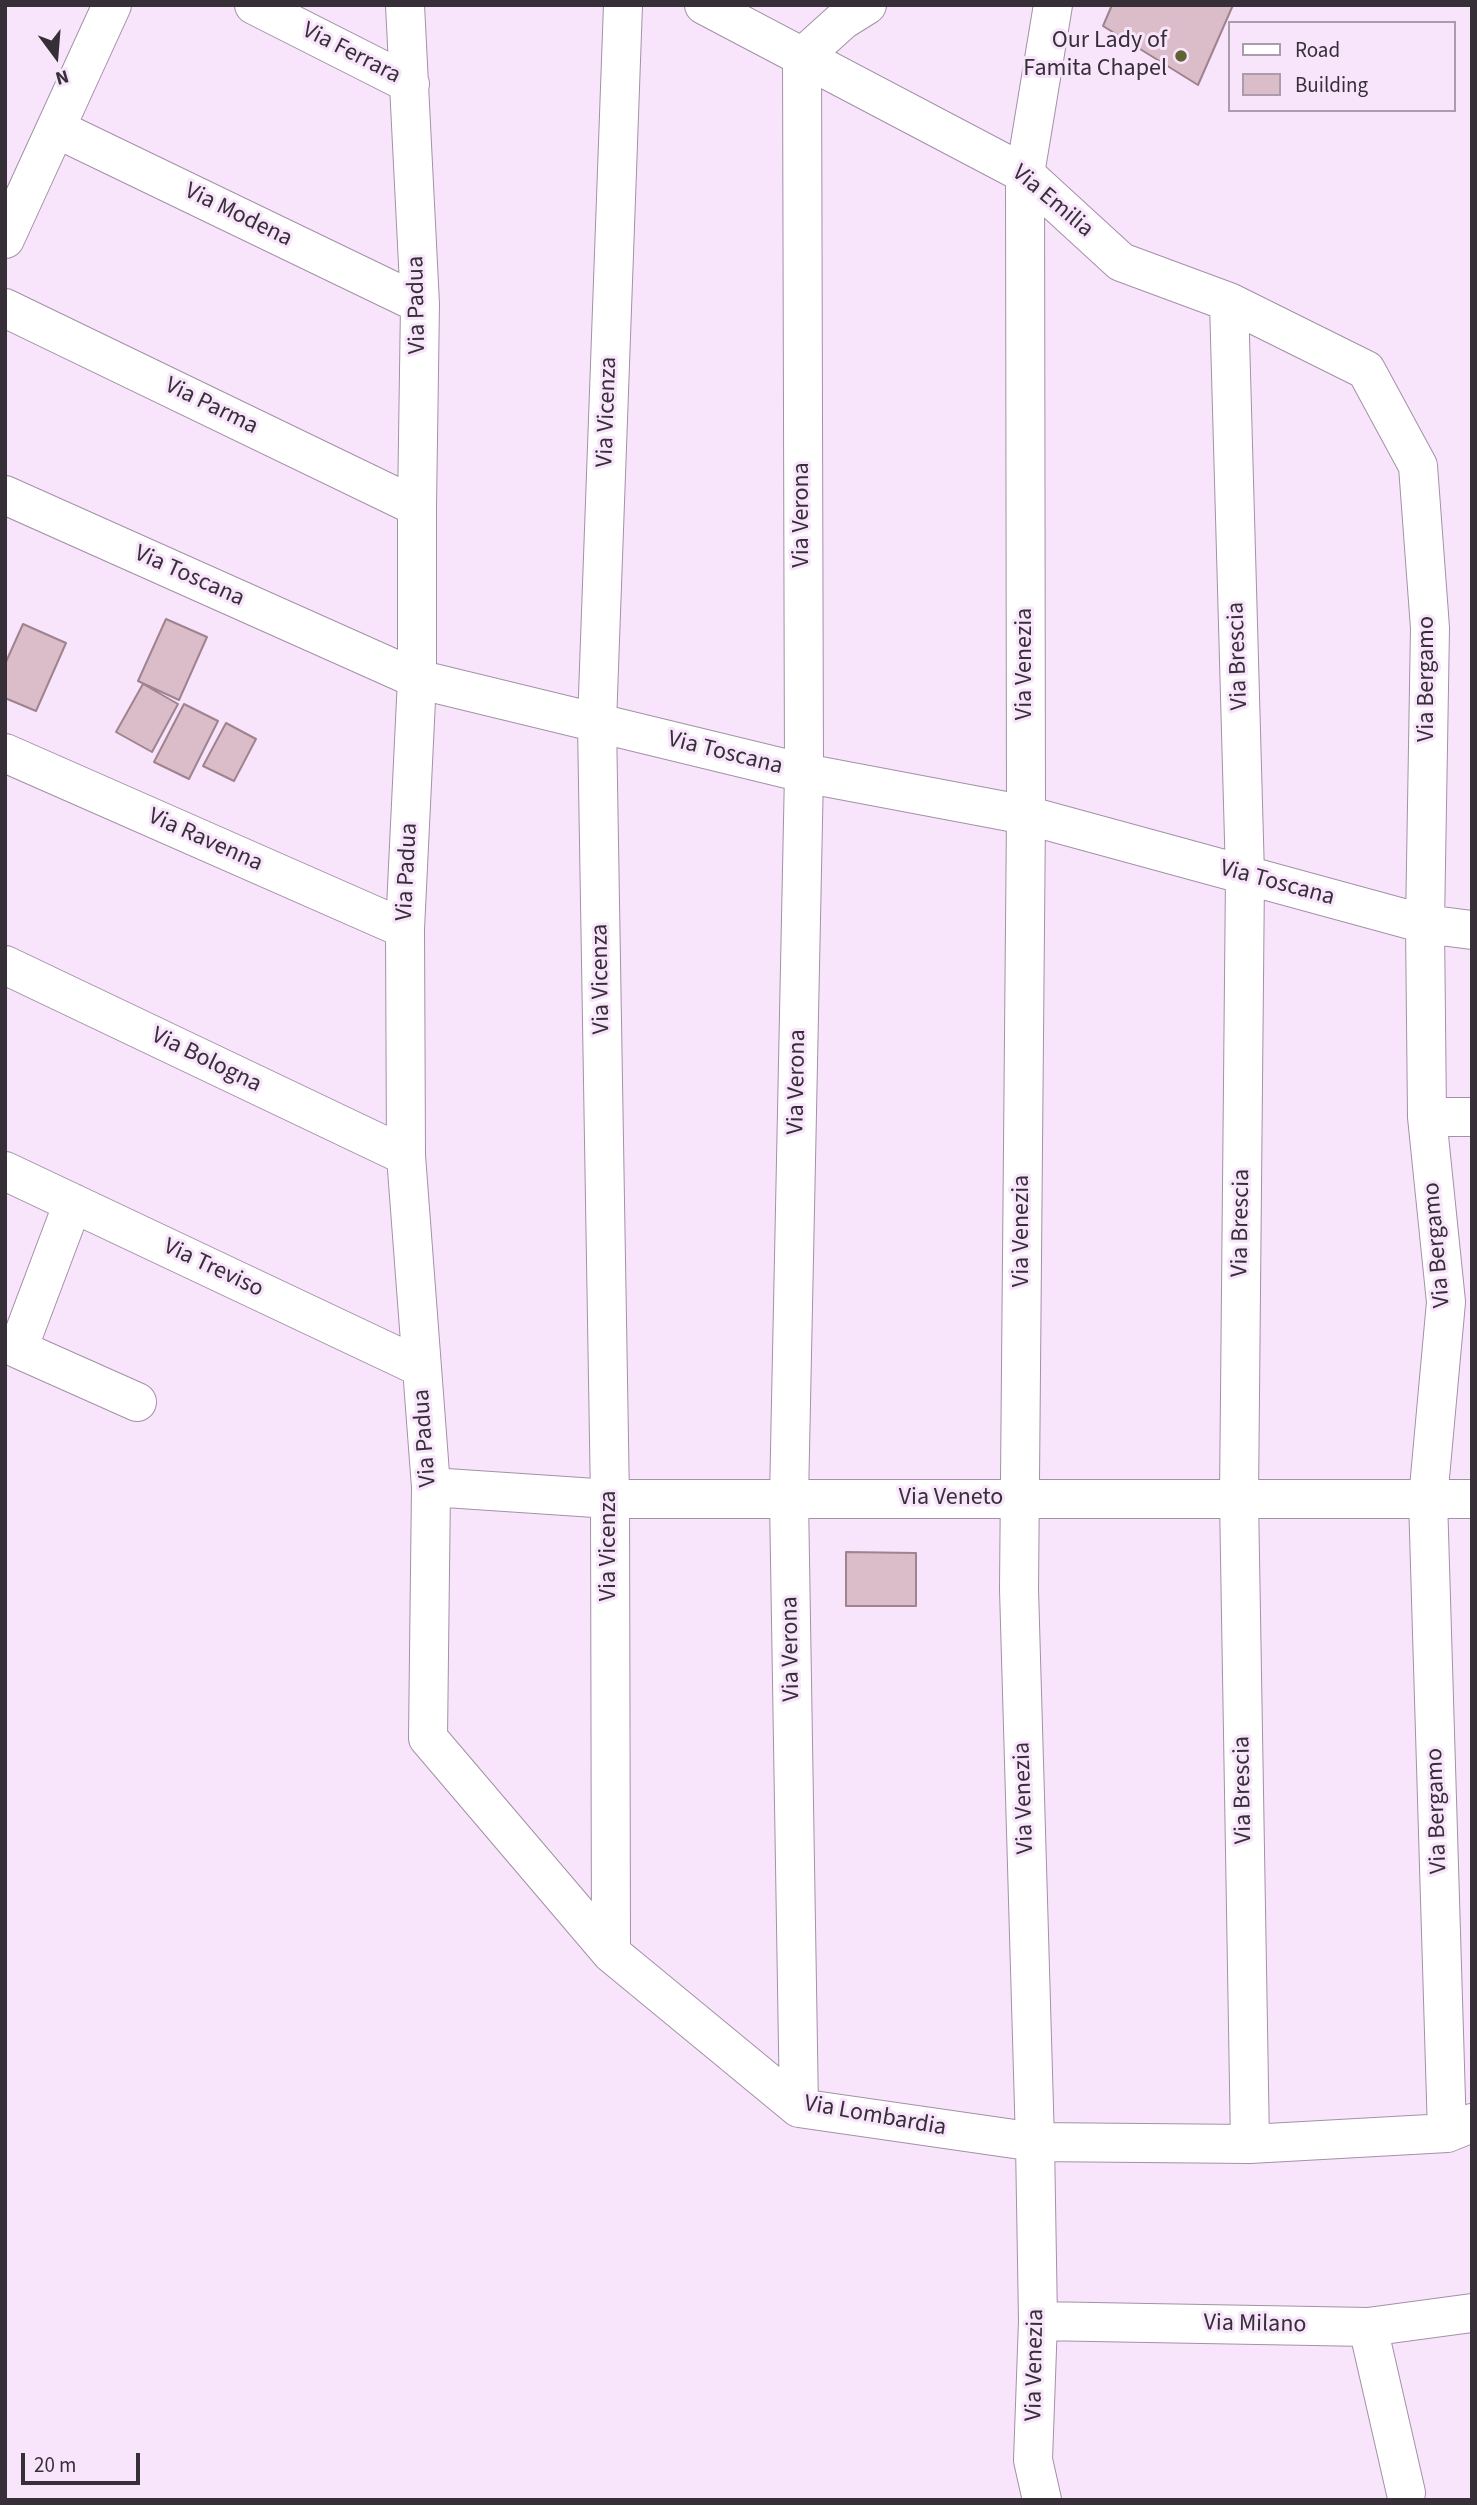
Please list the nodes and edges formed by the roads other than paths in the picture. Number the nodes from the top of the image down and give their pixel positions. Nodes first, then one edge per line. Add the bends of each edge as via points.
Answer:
1 (112, 5) edge
2 (254, 5) edge
3 (405, 5) edge
4 (623, 5) edge
5 (704, 5) edge
6 (867, 5) edge
7 (1054, 5) edge
8 (802, 57) junction
9 (410, 84) junction
10 (57, 129) junction
11 (1025, 174) junction
12 (5, 239) edge
13 (1229, 302) junction
14 (420, 303) junction
15 (5, 308) edge
16 (1366, 370) joint
17 (5, 495) edge
18 (417, 507) junction
19 (417, 679) junction
20 (597, 723) junction
21 (5, 754) edge
22 (804, 773) junction
23 (1026, 815) junction
24 (1245, 875) junction
25 (1425, 924) junction
26 (405, 929) junction
27 (1472, 930) edge
28 (5, 965) edge
29 (1427, 1116) junction
30 (1472, 1117) edge
31 (406, 1156) junction
32 (5, 1171) edge
33 (73, 1203) junction
34 (1459, 1303) edge
35 (421, 1367) junction
36 (137, 1402) dead end
37 (431, 1488) junction
38 (1239, 1498) junction
39 (610, 1499) junction
40 (789, 1499) junction
41 (1021, 1499) junction
42 (1428, 1499) junction
43 (1472, 1499) edge
44 (428, 1738) joint
45 (611, 1953) junction
46 (799, 2108) junction
47 (1460, 2128) edge
48 (1035, 2142) junction
49 (1250, 2144) junction
50 (1472, 2312) edge
51 (1038, 2321) junction
52 (1368, 2327) junction
53 (1033, 2460) junction
54 (1406, 2493) dead end
55 (1018, 2500) edge
56 (1042, 2500) edge

1 - 10 street
2 - 9 street, Via Ferrara
3 - 9 street, Via Padua
4 - 20 street, Via Vicenza
5 - 8 street, Via Emilia
6 - 8 street
7 - 11 street, Via Venezia
8 - 11 street, Via Emilia
8 - 22 street, Via Verona
9 - 14 street, Via Padua
10 - 12 street
10 - 14 street, Via Modena
11 - 13 street, Via Emilia via 1121,262
11 - 23 street, Via Venezia
13 - 16 street, Via Emilia
13 - 24 street, Via Brescia
14 - 18 street, Via Padua
15 - 18 street, Via Parma
16 - 25 street, Via Bergamo via 1418,466 1430,628
17 - 19 street, Via Toscana
18 - 19 street, Via Padua
19 - 20 street, Via Toscana
19 - 26 street, Via Padua
20 - 22 street, Via Toscana
20 - 39 street, Via Vicenza
21 - 26 street, Via Ravenna
22 - 23 street, Via Toscana
22 - 40 street, Via Verona
23 - 24 street, Via Toscana
23 - 41 street, Via Venezia
24 - 25 street, Via Toscana
24 - 38 street, Via Brescia
25 - 27 street, Via Toscana
25 - 29 street, Via Bergamo
26 - 31 street, Via Padua
28 - 31 street, Via Bologna
29 - 30 street
29 - 34 street, Via Bergamo
31 - 35 street, Via Padua
32 - 33 street, Via Treviso
33 - 35 street, Via Treviso
33 - 36 street via 18,1349
34 - 42 street, Via Bergamo
35 - 37 street, Via Padua
37 - 39 street, Via Veneto
37 - 44 street, Via Padua
38 - 41 street, Via Veneto
38 - 42 street, Via Veneto
38 - 49 street, Via Brescia
39 - 40 street, Via Veneto
39 - 45 street, Via Vicenza
40 - 41 street, Via Veneto
40 - 46 street, Via Verona
41 - 48 street, Via Venezia via 1019,1589
42 - 43 street, Via Veneto
42 - 47 street, Via Bergamo
44 - 45 street, Via Lombardia
45 - 46 street, Via Lombardia
46 - 48 street, Via Lombardia
47 - 49 street, Via Lombardia
48 - 49 street, Via Lombardia
48 - 51 street, Via Venezia
50 - 52 street, Via Milano
51 - 52 street, Via Milano
51 - 53 street, Via Venezia
52 - 54 street
53 - 55 street
53 - 56 street

